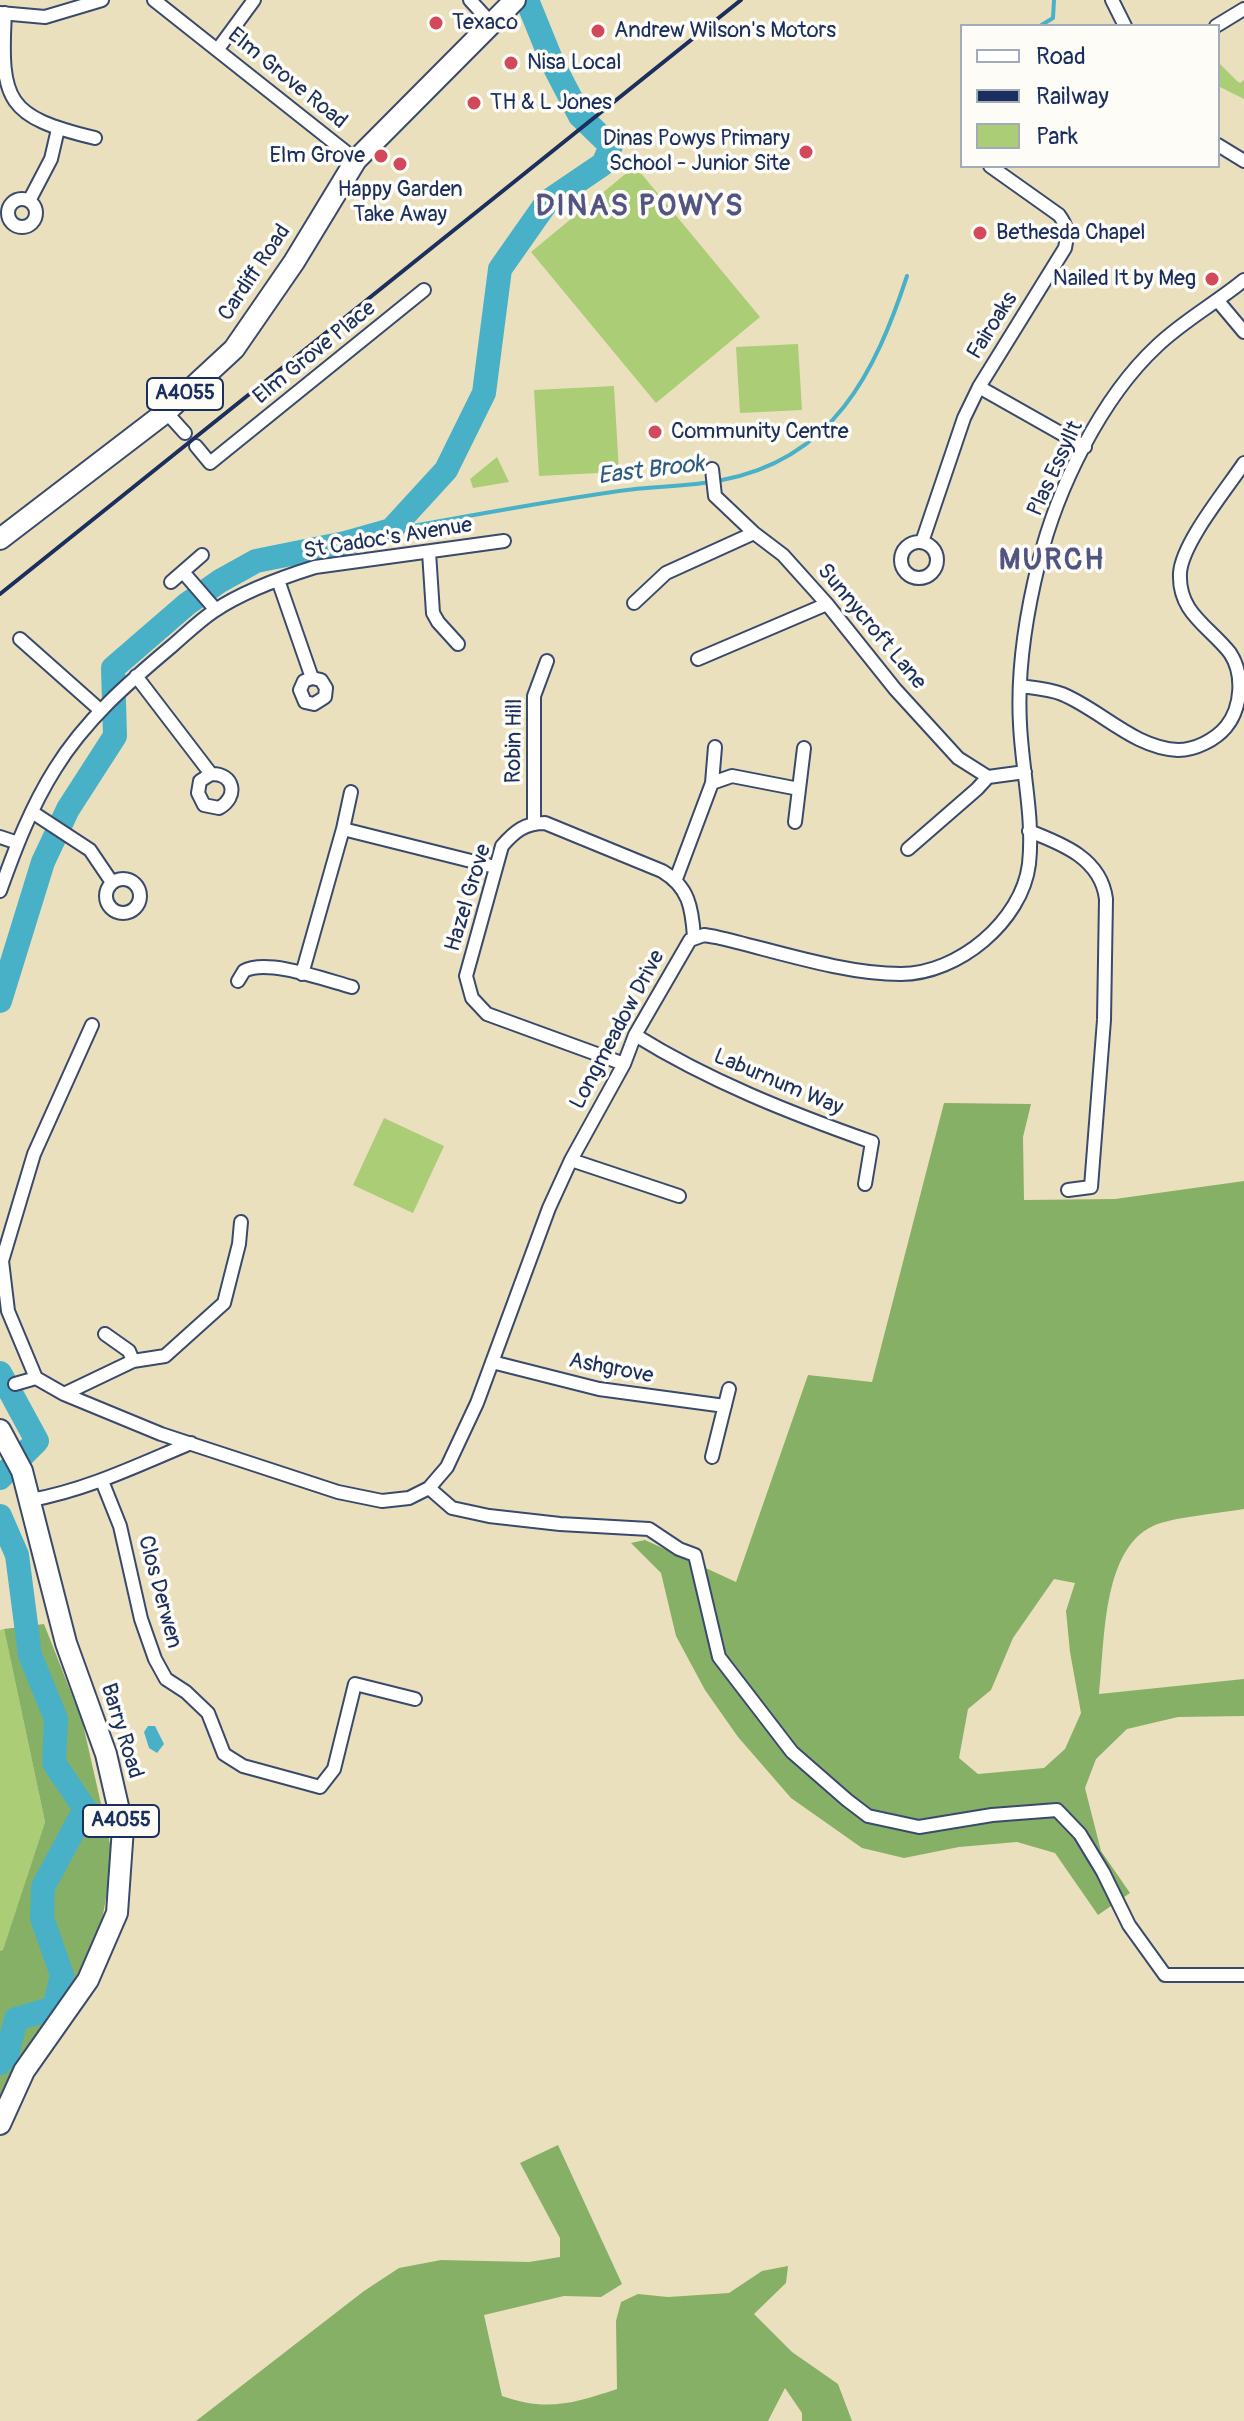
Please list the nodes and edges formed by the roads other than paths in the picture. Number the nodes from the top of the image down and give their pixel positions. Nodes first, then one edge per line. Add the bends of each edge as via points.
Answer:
1 (102, 0) edge
2 (154, 0) edge
3 (254, 0) edge
4 (470, 0) edge
5 (1112, 0) edge
6 (514, 2) edge
7 (1244, 9) edge
8 (3, 13) edge
9 (492, 24) junction
10 (1124, 24) edge
11 (1219, 24) edge
12 (218, 49) junction
13 (58, 129) junction
14 (95, 138) dead end
15 (1220, 146) edge
16 (356, 160) junction
17 (1244, 161) edge
18 (993, 168) edge
19 (29, 201) dead end
20 (1244, 280) edge
21 (424, 290) dead end
22 (1218, 301) junction
23 (1244, 332) edge
24 (979, 387) junction
25 (166, 412) junction
26 (185, 433) dead end
27 (196, 446) dead end
28 (1085, 447) junction
29 (1244, 463) edge
30 (712, 469) dead end
31 (754, 533) junction
32 (0, 539) edge
33 (504, 541) dead end
34 (922, 542) dead end
35 (429, 552) junction
36 (202, 555) dead end
37 (183, 572) junction
38 (278, 580) junction
39 (171, 582) dead end
40 (634, 603) dead end
41 (212, 604) junction
42 (827, 604) junction
43 (20, 639) dead end
44 (458, 644) dead end
45 (1238, 651) edge
46 (698, 659) dead end
47 (547, 661) dead end
48 (136, 676) junction
49 (312, 678) dead end
50 (1020, 686) junction
51 (100, 710) junction
52 (715, 747) dead end
53 (804, 748) dead end
54 (1025, 772) junction
55 (211, 774) dead end
56 (988, 777) junction
57 (712, 783) junction
58 (799, 789) junction
59 (351, 792) dead end
60 (32, 812) junction
61 (795, 822) dead end
62 (534, 823) junction
63 (343, 829) junction
64 (1029, 831) junction
65 (0, 837) edge
66 (18, 843) junction
67 (908, 849) dead end
68 (495, 867) junction
69 (676, 879) junction
70 (111, 881) dead end
71 (0, 891) edge
72 (694, 937) junction
73 (302, 974) junction
74 (238, 981) dead end
75 (352, 987) dead end
76 (92, 1025) dead end
77 (635, 1035) junction
78 (624, 1064) junction
79 (571, 1160) junction
80 (865, 1184) dead end
81 (1068, 1190) dead end
82 (679, 1196) dead end
83 (241, 1222) dead end
84 (105, 1334) dead end
85 (133, 1361) junction
86 (492, 1362) junction
87 (36, 1378) junction
88 (15, 1384) dead end
89 (729, 1389) dead end
90 (64, 1394) junction
91 (725, 1406) junction
92 (0, 1430) edge
93 (191, 1443) junction
94 (712, 1457) dead end
95 (102, 1481) junction
96 (429, 1488) junction
97 (31, 1500) junction
98 (415, 1699) dead end
99 (1244, 1975) edge
100 (0, 2124) edge

1 - 8 street via 45,17
2 - 12 street, Elm Grove Road
3 - 12 street
4 - 9 street
5 - 10 street
6 - 9 main road, Cardiff Road / A4055
7 - 11 street
8 - 13 street via 4,81 17,105
9 - 16 main road, Cardiff Road / A4055
12 - 16 street, Elm Grove Road
13 - 14 street
13 - 19 street via 51,159
15 - 17 street
16 - 25 main road, Cardiff Road / A4055 via 234,349
18 - 24 street, Fairoaks via 1059,215 1068,232 1065,248
20 - 22 street, Plas Essyllt
21 - 27 street, Elm Grove Place via 210,463
22 - 23 street
22 - 28 street, Plas Essyllt via 1143,360 1111,400
24 - 28 street
24 - 34 street, Fairoaks
25 - 26 street
25 - 32 main road, Cardiff Road / A4055
28 - 50 street, Plas Essyllt via 1039,561
29 - 45 street via 1190,544 1180,574 1189,612
30 - 31 street, Sunnycroft Lane via 715,496
31 - 40 street via 666,573
31 - 42 street, Sunnycroft Lane via 783,555
33 - 35 street, St Cadoc's Avenue
35 - 38 street, St Cadoc's Avenue via 315,567
35 - 44 street via 433,613
36 - 37 street
37 - 39 street
37 - 41 street
38 - 41 street, St Cadoc's Avenue
38 - 49 street
41 - 48 street, St Cadoc's Avenue
42 - 46 street
42 - 56 street, Sunnycroft Lane via 958,758
43 - 51 street
45 - 50 street via 1239,706 1217,736 1191,748 1143,741 1062,694
47 - 62 street, Robin Hill via 534,696
48 - 51 street, St Cadoc's Avenue
48 - 55 street
50 - 54 street, Plas Essyllt
51 - 60 street, St Cadoc's Avenue via 55,768
52 - 57 street
53 - 58 street
54 - 56 street
54 - 64 street, Plas Essyllt
56 - 67 street
57 - 58 street via 732,776
57 - 69 street
58 - 61 street
59 - 63 street
60 - 66 street, St Cadoc's Avenue
60 - 70 street via 90,850
62 - 68 street, Hazel Grove via 512,833
62 - 69 street via 557,827
63 - 68 street
63 - 73 street
64 - 72 street, Longmeadow Drive via 1029,867 1007,912 976,947 941,965 905,974 879,973 716,937
64 - 81 street via 1089,862 1103,882 1106,899 1104,1020 1091,1187
65 - 66 street
66 - 71 street, St Cadoc's Avenue
68 - 78 street, Hazel Grove via 466,976 472,998 487,1014
69 - 72 street via 691,905
72 - 77 street, Longmeadow Drive
73 - 74 street via 254,967
73 - 75 street
76 - 87 street via 34,1154 2,1261 8,1311
77 - 78 street, Longmeadow Drive
77 - 80 street, Laburnum Way via 682,1065 872,1142
78 - 79 street, Longmeadow Drive
79 - 82 street
79 - 86 street, Longmeadow Drive
83 - 85 street via 224,1303 165,1356
84 - 85 street via 129,1351
85 - 90 street
86 - 91 street, Ashgrove via 599,1389
86 - 96 street, Longmeadow Drive via 447,1467
87 - 88 street
87 - 90 street
89 - 91 street
90 - 93 street
91 - 94 street
92 - 97 main road, Barry Road / A4055
93 - 95 street
93 - 96 street via 362,1498 397,1500
95 - 97 street
95 - 98 street, Clos Derwen via 120,1526 155,1659 166,1679 208,1713 224,1754 243,1766 320,1787 334,1769 355,1684
96 - 99 street via 452,1508 489,1516 649,1529 695,1555 719,1657 792,1752 847,1800 868,1816 919,1827 1057,1810 1080,1834 1129,1925 1165,1975
97 - 100 main road, Barry Road / A4055 via 66,1643 106,1754 123,1828 117,1913 88,1980 24,2071

